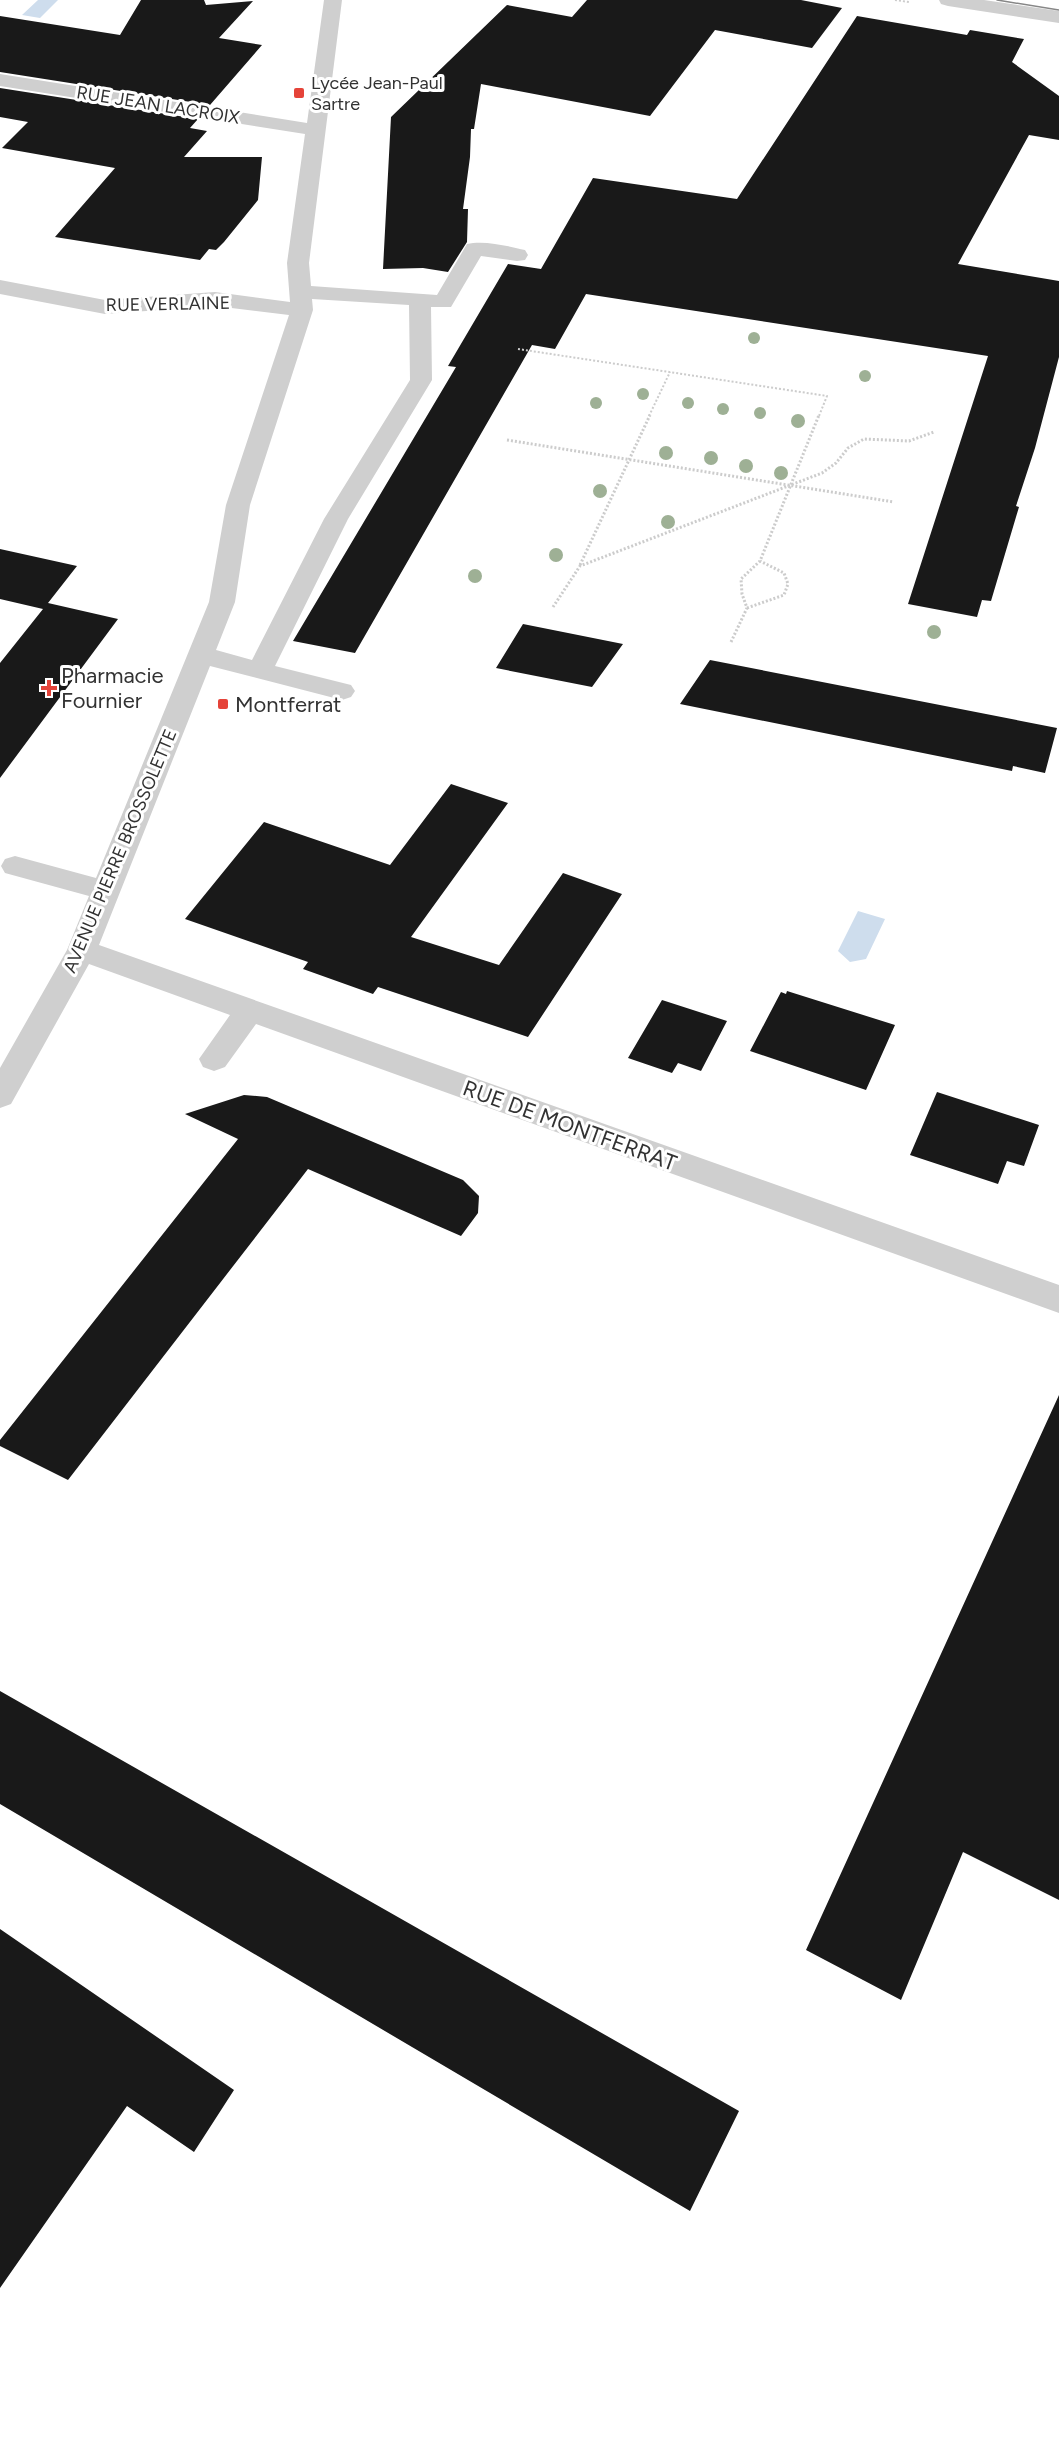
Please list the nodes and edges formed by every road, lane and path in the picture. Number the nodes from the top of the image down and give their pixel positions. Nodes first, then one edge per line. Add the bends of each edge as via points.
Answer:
1 (333, 0) edge
2 (948, 0) edge
3 (1059, 17) edge
4 (0, 80) edge
5 (316, 130) junction
6 (517, 255) dead end
7 (0, 287) edge
8 (420, 299) junction
9 (301, 301) junction
10 (519, 349) dead end
11 (670, 372) junction
12 (934, 432) dead end
13 (507, 440) dead end
14 (894, 502) dead end
15 (760, 561) junction
16 (580, 566) junction
17 (553, 607) dead end
18 (747, 608) junction
19 (731, 642) dead end
20 (201, 655) junction
21 (260, 670) junction
22 (342, 691) dead end
23 (15, 866) dead end
24 (106, 891) junction
25 (82, 950) junction
26 (250, 1010) junction
27 (214, 1059) dead end
28 (0, 1096) edge
29 (1059, 1299) edge

1 - 5 street, AVENUE PIERRE BROSSOLETTE
2 - 3 street
4 - 5 street, RUE JEAN LACROIX
5 - 9 street, AVENUE PIERRE BROSSOLETTE via 298,263
6 - 8 street, RUE VERLAINE via 475,249 443,302
7 - 9 street, RUE VERLAINE via 105,307 215,299
8 - 9 street, RUE VERLAINE
8 - 21 street via 421,380 336,519
9 - 20 street, AVENUE PIERRE BROSSOLETTE via 238,505 222,602
10 - 11 path
11 - 15 path via 827,396
11 - 16 path
12 - 16 path via 909,441 864,439 848,448 822,473
13 - 14 path
15 - 18 path via 741,579
15 - 18 path via 784,573 788,584 784,595
16 - 17 path
18 - 19 path
20 - 21 street
20 - 24 street, AVENUE PIERRE BROSSOLETTE
21 - 22 street
23 - 24 street
24 - 25 street, AVENUE PIERRE BROSSOLETTE
25 - 26 street, RUE DE MONTFERRAT
25 - 28 street, AVENUE PIERRE BROSSOLETTE
26 - 27 street
26 - 29 street, RUE DE MONTFERRAT

